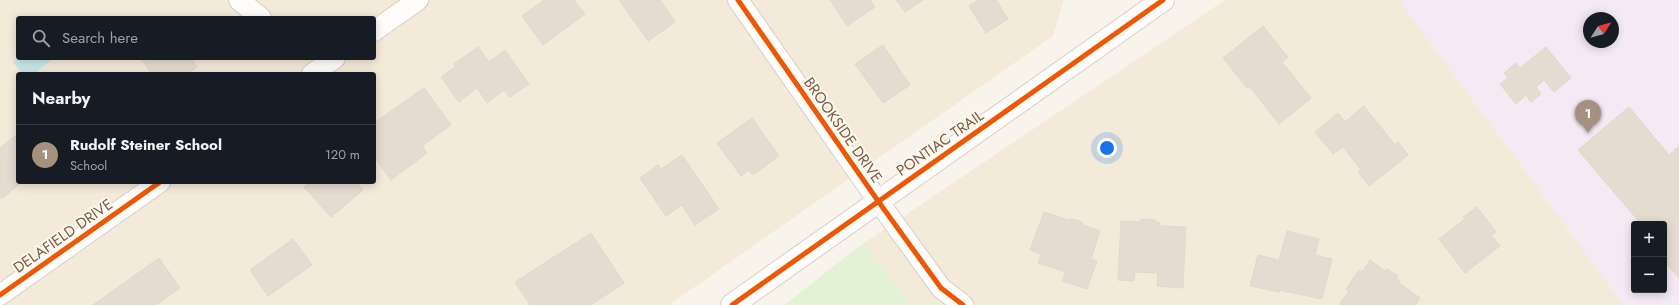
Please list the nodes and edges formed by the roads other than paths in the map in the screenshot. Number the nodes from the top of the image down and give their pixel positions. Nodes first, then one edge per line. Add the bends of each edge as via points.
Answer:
1 (239, 0) edge
2 (418, 0) edge
3 (738, 0) edge
4 (1163, 0) edge
5 (259, 16) edge
6 (376, 30) edge
7 (157, 184) edge
8 (878, 201) junction
9 (0, 295) edge
10 (732, 305) edge
11 (963, 305) edge

1 - 5 street
2 - 6 street
3 - 8 street, BROOKSIDE DRIVE
4 - 8 main road, PONTIAC TRAIL
7 - 9 street, DELAFIELD DRIVE
8 - 10 main road, PONTIAC TRAIL
8 - 11 street, BROOKSIDE DRIVE via 941,288

